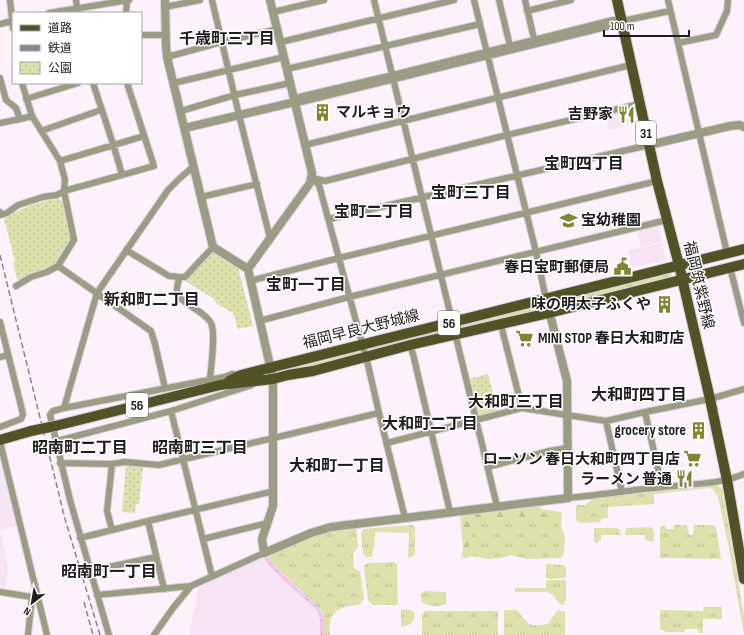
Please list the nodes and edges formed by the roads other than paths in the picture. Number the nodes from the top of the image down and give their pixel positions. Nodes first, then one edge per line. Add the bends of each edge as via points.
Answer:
1 (10, 0) edge
2 (76, 0) edge
3 (127, 0) edge
4 (200, 0) edge
5 (212, 0) edge
6 (270, 0) edge
7 (324, 0) edge
8 (374, 0) edge
9 (454, 0) edge
10 (474, 0) edge
11 (499, 0) edge
12 (524, 0) edge
13 (571, 0) edge
14 (617, 0) edge
15 (668, 0) edge
16 (728, 0) edge
17 (165, 4) edge
18 (77, 11) edge
19 (527, 11) junction
20 (670, 11) junction
21 (63, 12) edge
22 (126, 12) edge
23 (273, 12) junction
24 (378, 17) junction
25 (12, 19) edge
26 (622, 21) junction
27 (0, 24) edge
28 (480, 24) junction
29 (278, 29) junction
30 (142, 35) edge
31 (166, 35) junction
32 (222, 42) junction
33 (281, 42) junction
34 (535, 42) junction
35 (678, 43) junction
36 (385, 46) junction
37 (510, 46) junction
38 (487, 54) junction
39 (167, 57) junction
40 (284, 57) junction
41 (632, 65) junction
42 (287, 69) junction
43 (228, 70) junction
44 (393, 77) junction
45 (0, 78) edge
46 (290, 82) junction
47 (174, 83) junction
48 (22, 84) edge
49 (75, 84) edge
50 (93, 84) edge
51 (127, 84) edge
52 (235, 95) junction
53 (498, 98) junction
54 (26, 99) junction
55 (295, 102) junction
56 (639, 104) junction
57 (101, 110) junction
58 (181, 111) junction
59 (239, 115) junction
60 (32, 116) junction
61 (20, 119) junction
62 (403, 120) junction
63 (0, 123) edge
64 (744, 127) edge
65 (185, 128) junction
66 (41, 131) junction
67 (699, 134) junction
68 (507, 135) junction
69 (144, 136) junction
70 (649, 145) junction
71 (114, 146) junction
72 (306, 146) junction
73 (413, 158) junction
74 (60, 161) junction
75 (193, 167) junction
76 (122, 175) junction
77 (517, 175) junction
78 (312, 178) junction
79 (657, 181) junction
80 (256, 184) junction
81 (64, 191) junction
82 (201, 197) junction
83 (421, 197) junction
84 (0, 212) edge
85 (526, 212) junction
86 (329, 219) junction
87 (667, 220) junction
88 (432, 235) junction
89 (270, 238) junction
90 (213, 247) junction
91 (744, 249) edge
92 (126, 250) junction
93 (536, 252) junction
94 (727, 253) junction
95 (339, 258) junction
96 (744, 264) edge
97 (679, 265) junction
98 (58, 266) junction
99 (248, 268) junction
100 (730, 268) junction
101 (441, 275) junction
102 (179, 277) junction
103 (682, 279) junction
104 (250, 281) junction
105 (16, 286) dead end
106 (97, 293) junction
107 (349, 297) junction
108 (546, 299) junction
109 (550, 313) junction
110 (259, 321) junction
111 (0, 322) edge
112 (453, 322) junction
113 (501, 323) junction
114 (744, 324) edge
115 (456, 335) junction
116 (2, 336) edge
117 (362, 344) junction
118 (410, 345) junction
119 (8, 355) junction
120 (0, 357) edge
121 (366, 357) junction
122 (270, 368) junction
123 (241, 375) junction
124 (210, 379) junction
125 (273, 379) junction
126 (220, 385) junction
127 (165, 388) junction
128 (744, 389) edge
129 (710, 399) junction
130 (64, 408) junction
131 (522, 408) junction
132 (171, 411) junction
133 (645, 412) junction
134 (380, 413) junction
135 (568, 416) junction
136 (476, 420) junction
137 (606, 421) junction
138 (0, 427) edge
139 (431, 432) junction
140 (273, 439) junction
141 (0, 441) edge
142 (57, 441) junction
143 (387, 443) junction
144 (568, 448) junction
145 (183, 461) junction
146 (60, 462) junction
147 (112, 464) junction
148 (488, 467) junction
149 (744, 474) edge
150 (727, 480) junction
151 (662, 487) junction
152 (274, 491) junction
153 (622, 492) junction
154 (568, 498) junction
155 (497, 506) junction
156 (195, 509) junction
157 (450, 512) junction
158 (405, 518) junction
159 (148, 521) junction
160 (268, 523) junction
161 (112, 530) junction
162 (80, 538) junction
163 (203, 539) junction
164 (264, 553) junction
165 (156, 557) junction
166 (90, 571) junction
167 (212, 576) junction
168 (744, 579) edge
169 (191, 586) junction
170 (164, 590) junction
171 (0, 592) edge
172 (97, 595) junction
173 (35, 596) junction
174 (28, 635) edge
175 (47, 635) edge
176 (109, 635) edge
177 (154, 635) edge

1 - 25 street
2 - 18 street
3 - 18 street
3 - 22 street
4 - 17 street
5 - 32 street
6 - 23 street
7 - 23 street
8 - 24 street
9 - 24 street
10 - 28 street
11 - 37 street
12 - 19 street
13 - 19 street
14 - 26 main road, 福岡筑紫野線 / 31
15 - 20 street
16 - 35 street via 727,11 716,35
17 - 31 street
18 - 21 street
19 - 34 street
20 - 26 street
20 - 35 street
23 - 29 street
24 - 33 street
24 - 36 street
25 - 27 street
26 - 34 street via 613,20
26 - 41 main road, 福岡筑紫野線 / 31
28 - 36 street
28 - 38 street
29 - 32 street
29 - 33 street
30 - 31 street
31 - 39 street
32 - 39 street
32 - 43 street
33 - 40 street
34 - 37 street
34 - 38 street
35 - 67 street
36 - 42 street
36 - 44 street
37 - 38 street
38 - 44 street
38 - 53 street
39 - 47 street
40 - 42 street
40 - 43 street
41 - 53 street
41 - 56 main road, 福岡筑紫野線 / 31
42 - 46 street
43 - 47 street
43 - 52 street
44 - 55 street via 299,97
44 - 62 street
45 - 61 street via 6,100 16,108
46 - 52 street
46 - 55 street
47 - 58 street
48 - 54 street
49 - 54 street
50 - 57 street
51 - 69 street
52 - 58 street
52 - 59 street
53 - 62 street
53 - 68 street
54 - 60 street
55 - 59 street
55 - 72 street
56 - 68 street
56 - 70 main road, 福岡筑紫野線 / 31
57 - 66 street
57 - 71 street
58 - 65 street
59 - 65 street
59 - 80 street
60 - 61 street
60 - 66 street
61 - 63 street
62 - 72 street
62 - 73 street
64 - 67 street via 730,126
65 - 75 street
66 - 74 street
67 - 70 street
67 - 94 street
68 - 73 street
68 - 77 street
69 - 71 street
69 - 76 street via 154,166
70 - 77 street
70 - 79 main road, 福岡筑紫野線 / 31
71 - 74 street
71 - 76 street
72 - 78 street
73 - 78 street via 325,181
73 - 83 street
74 - 81 street via 65,180
75 - 82 street
75 - 92 street via 168,190
76 - 81 street
77 - 83 street
77 - 85 street
78 - 86 street via 319,185
78 - 89 street
79 - 85 street
79 - 87 main road, 福岡筑紫野線 / 31
80 - 82 street
80 - 89 street
81 - 84 street via 18,205 2,215
81 - 98 street via 74,240
82 - 90 street
83 - 86 street
83 - 88 street
85 - 88 street
85 - 93 street
86 - 95 street
87 - 93 street
87 - 97 main road, 福岡筑紫野線 / 31
88 - 95 street
88 - 101 street
89 - 99 street
90 - 99 street
90 - 102 street via 185,277
91 - 94 main road, 福岡早良大野城線 / 56
92 - 102 street via 169,276
92 - 106 street
93 - 101 street
93 - 108 street
94 - 97 main road, 福岡早良大野城線 / 56
95 - 104 street
95 - 107 street
96 - 100 main road, 福岡早良大野城線 / 56
97 - 103 main road, 福岡筑紫野線 / 31
97 - 108 main road, 福岡早良大野城線 / 56
98 - 105 street
98 - 106 street
99 - 104 street
100 - 103 main road, 福岡早良大野城線 / 56
100 - 114 street
101 - 107 street
101 - 112 street
102 - 124 street via 177,292 180,298 205,315 211,323 213,333
103 - 109 main road, 福岡早良大野城線 / 56
103 - 129 main road, 福岡筑紫野線 / 31
104 - 110 street
106 - 127 street via 151,330
106 - 130 street
107 - 110 street
107 - 117 street
108 - 109 street
108 - 112 main road, 福岡早良大野城線 / 56
109 - 113 main road, 福岡早良大野城線 / 56
109 - 135 street via 567,381
110 - 122 street
111 - 116 street
112 - 115 street
112 - 117 main road, 福岡早良大野城線 / 56
113 - 115 main road, 福岡早良大野城線 / 56
113 - 131 street
115 - 118 main road, 福岡早良大野城線 / 56
115 - 136 street
116 - 119 street
117 - 121 street
117 - 122 main road, 福岡早良大野城線 / 56
118 - 121 main road, 福岡早良大野城線 / 56
118 - 139 street
119 - 120 street
119 - 138 street via 23,414 21,419
121 - 125 main road, 福岡早良大野城線 / 56
121 - 134 street
122 - 123 main road, 福岡早良大野城線 / 56
122 - 125 street
123 - 124 street via 232,374
123 - 126 main road, 福岡早良大野城線 / 56
124 - 127 street
125 - 126 main road, 福岡早良大野城線 / 56
125 - 132 street
125 - 140 street
126 - 141 main road, 福岡早良大野城線 / 56, bridge
127 - 130 street
128 - 129 street
129 - 133 street
129 - 150 main road, 福岡筑紫野線 / 31
130 - 142 street via 53,411 50,416
131 - 135 street
131 - 136 street
132 - 142 street
132 - 145 street
133 - 137 street
133 - 151 street
134 - 140 street
134 - 143 street
135 - 137 street
135 - 144 street
136 - 139 street
136 - 148 street
137 - 153 street
139 - 143 street
139 - 157 street
140 - 145 street
140 - 152 street
141 - 173 street
142 - 146 street
143 - 158 street
144 - 148 street
144 - 154 street
145 - 147 street via 159,465 125,462
145 - 156 street
146 - 147 street
146 - 162 street
147 - 161 street via 107,511
148 - 155 street
149 - 150 street
150 - 151 street
150 - 168 main road, 福岡筑紫野線 / 31
151 - 153 street
152 - 156 street
152 - 160 street
153 - 154 street
154 - 155 street
155 - 157 street
156 - 159 street
156 - 163 street
157 - 158 street
158 - 164 street via 332,527
159 - 161 street
159 - 165 street
160 - 163 street
160 - 164 street via 262,539
161 - 162 street
162 - 166 street
163 - 167 street
164 - 167 street
165 - 166 street
165 - 170 street
166 - 172 street
167 - 169 street
169 - 170 street
169 - 177 street
170 - 172 street
171 - 173 street
172 - 176 street
173 - 174 street
173 - 175 street

